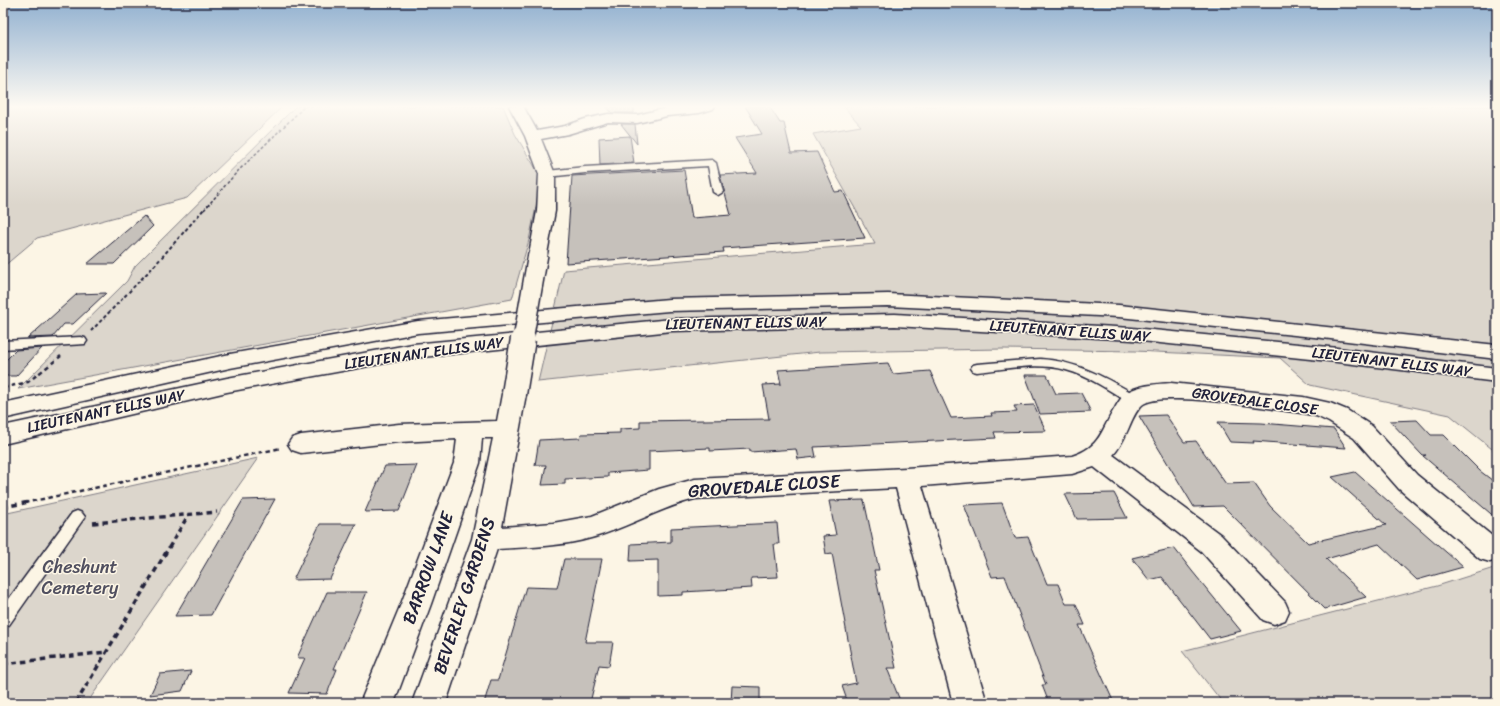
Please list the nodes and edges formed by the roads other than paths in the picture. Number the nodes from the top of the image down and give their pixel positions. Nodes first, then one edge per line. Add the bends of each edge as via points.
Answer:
1 (533, 139) edge
2 (547, 174) junction
3 (718, 192) dead end
4 (81, 341) road end
5 (3, 345) edge
6 (1497, 352) edge
7 (977, 368) dead end
8 (1497, 375) edge
9 (1133, 399) junction
10 (3, 412) edge
11 (508, 429) junction
12 (470, 431) junction
13 (3, 435) edge
14 (301, 444) road end
15 (1097, 456) junction
16 (906, 478) junction
17 (74, 521) road end
18 (486, 539) junction
19 (1490, 551) dead end
20 (1274, 611) dead end
21 (3, 620) edge
22 (377, 703) edge
23 (429, 703) edge
24 (970, 703) edge

1 - 2 street
2 - 3 lane via 712,163
2 - 11 street, BEVERLEY GARDENS, bridge via 546,211
4 - 5 lane
6 - 10 street, LIEUTENANT ELLIS WAY via 1119,311 888,300 669,305 418,327 230,361
7 - 9 lane via 1031,364 1060,365 1097,379
8 - 13 street, LIEUTENANT ELLIS WAY via 1329,354 1132,334 895,320 672,324 413,351 227,385
9 - 15 street, GROVEDALE CLOSE via 1124,411 1114,437 1107,448
9 - 19 street, GROVEDALE CLOSE via 1153,392 1186,392 1322,409 1363,432 1408,482
11 - 12 street
11 - 18 street, BEVERLEY GARDENS
12 - 14 street via 399,433
12 - 22 street, BARROW LANE via 467,463
15 - 16 street, GROVEDALE CLOSE via 1060,466
15 - 20 street via 1211,543
16 - 18 street, GROVEDALE CLOSE via 695,488 613,520 575,531
16 - 24 street
17 - 21 lane
18 - 23 street, BEVERLEY GARDENS

